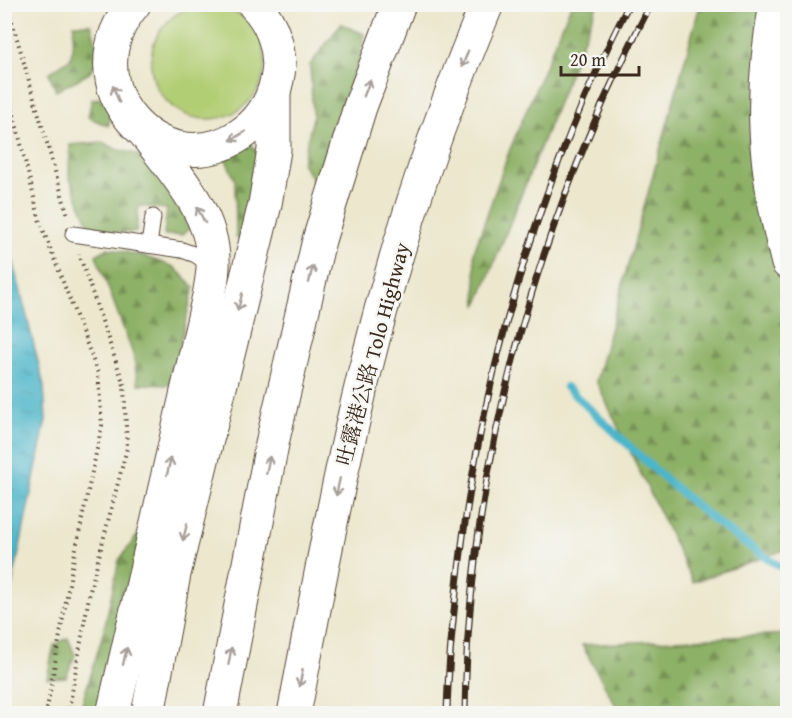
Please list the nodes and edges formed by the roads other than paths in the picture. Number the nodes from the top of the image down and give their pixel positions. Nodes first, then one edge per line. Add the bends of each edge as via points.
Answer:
1 (102, 4) edge
2 (134, 4) edge
3 (254, 4) edge
4 (399, 4) edge
5 (487, 4) edge
6 (776, 4) edge
7 (112, 45) junction
8 (274, 92) junction
9 (145, 133) junction
10 (153, 217) dead end
11 (73, 234) road end
12 (149, 246) junction
13 (788, 263) edge
14 (213, 267) junction
15 (113, 714) edge
16 (148, 714) edge
17 (220, 714) edge
18 (294, 714) edge

1 - 7 main road
2 - 7 main road via 124,16
3 - 8 main road via 272,30 279,56
17 -> 4 main road via 270,450 319,240 360,107
5 -> 18 main road, 吐露港公路 Tolo Highway via 447,104 403,236 365,369
6 - 13 main road via 765,87 766,141 773,201
9 -> 7 main road via 119,103 112,84
8 -> 9 main road via 266,111 248,130 210,148 185,148
8 -> 16 main road via 274,150 265,204 174,574
14 -> 9 main road via 206,223
10 - 12 lane
11 - 12 lane
12 - 14 lane via 188,252
15 -> 14 main road

